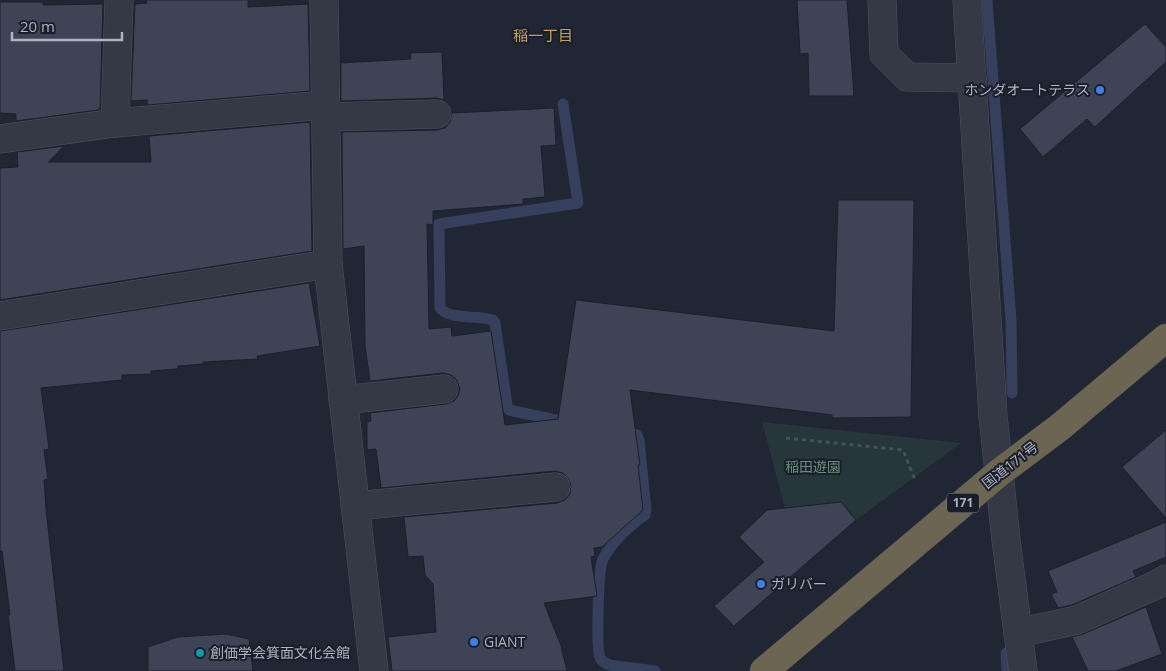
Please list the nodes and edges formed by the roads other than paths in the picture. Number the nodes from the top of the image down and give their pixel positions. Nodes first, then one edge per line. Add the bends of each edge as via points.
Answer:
1 (119, 0) edge
2 (324, 0) edge
3 (882, 0) edge
4 (967, 0) edge
5 (972, 78) junction
6 (326, 111) junction
7 (438, 114) dead end
8 (115, 123) junction
9 (0, 139) edge
10 (328, 264) junction
11 (0, 316) edge
12 (1166, 338) edge
13 (444, 389) dead end
14 (343, 400) junction
15 (1000, 472) junction
16 (556, 486) dead end
17 (355, 506) junction
18 (1166, 579) edge
19 (1018, 632) junction
20 (374, 671) edge
21 (764, 671) edge
22 (1023, 671) edge

1 - 8 street
2 - 6 street
3 - 5 street via 884,54 907,77
4 - 5 street
5 - 15 street
6 - 7 street
6 - 8 street
6 - 10 street
8 - 9 street
10 - 11 street
10 - 14 street
12 - 15 highway, 国道171号 / 171 via 1060,427
13 - 14 street
14 - 17 street
15 - 19 street
15 - 21 highway, 国道171号 / 171
16 - 17 street
17 - 20 street
18 - 19 street via 1077,620
19 - 22 street

